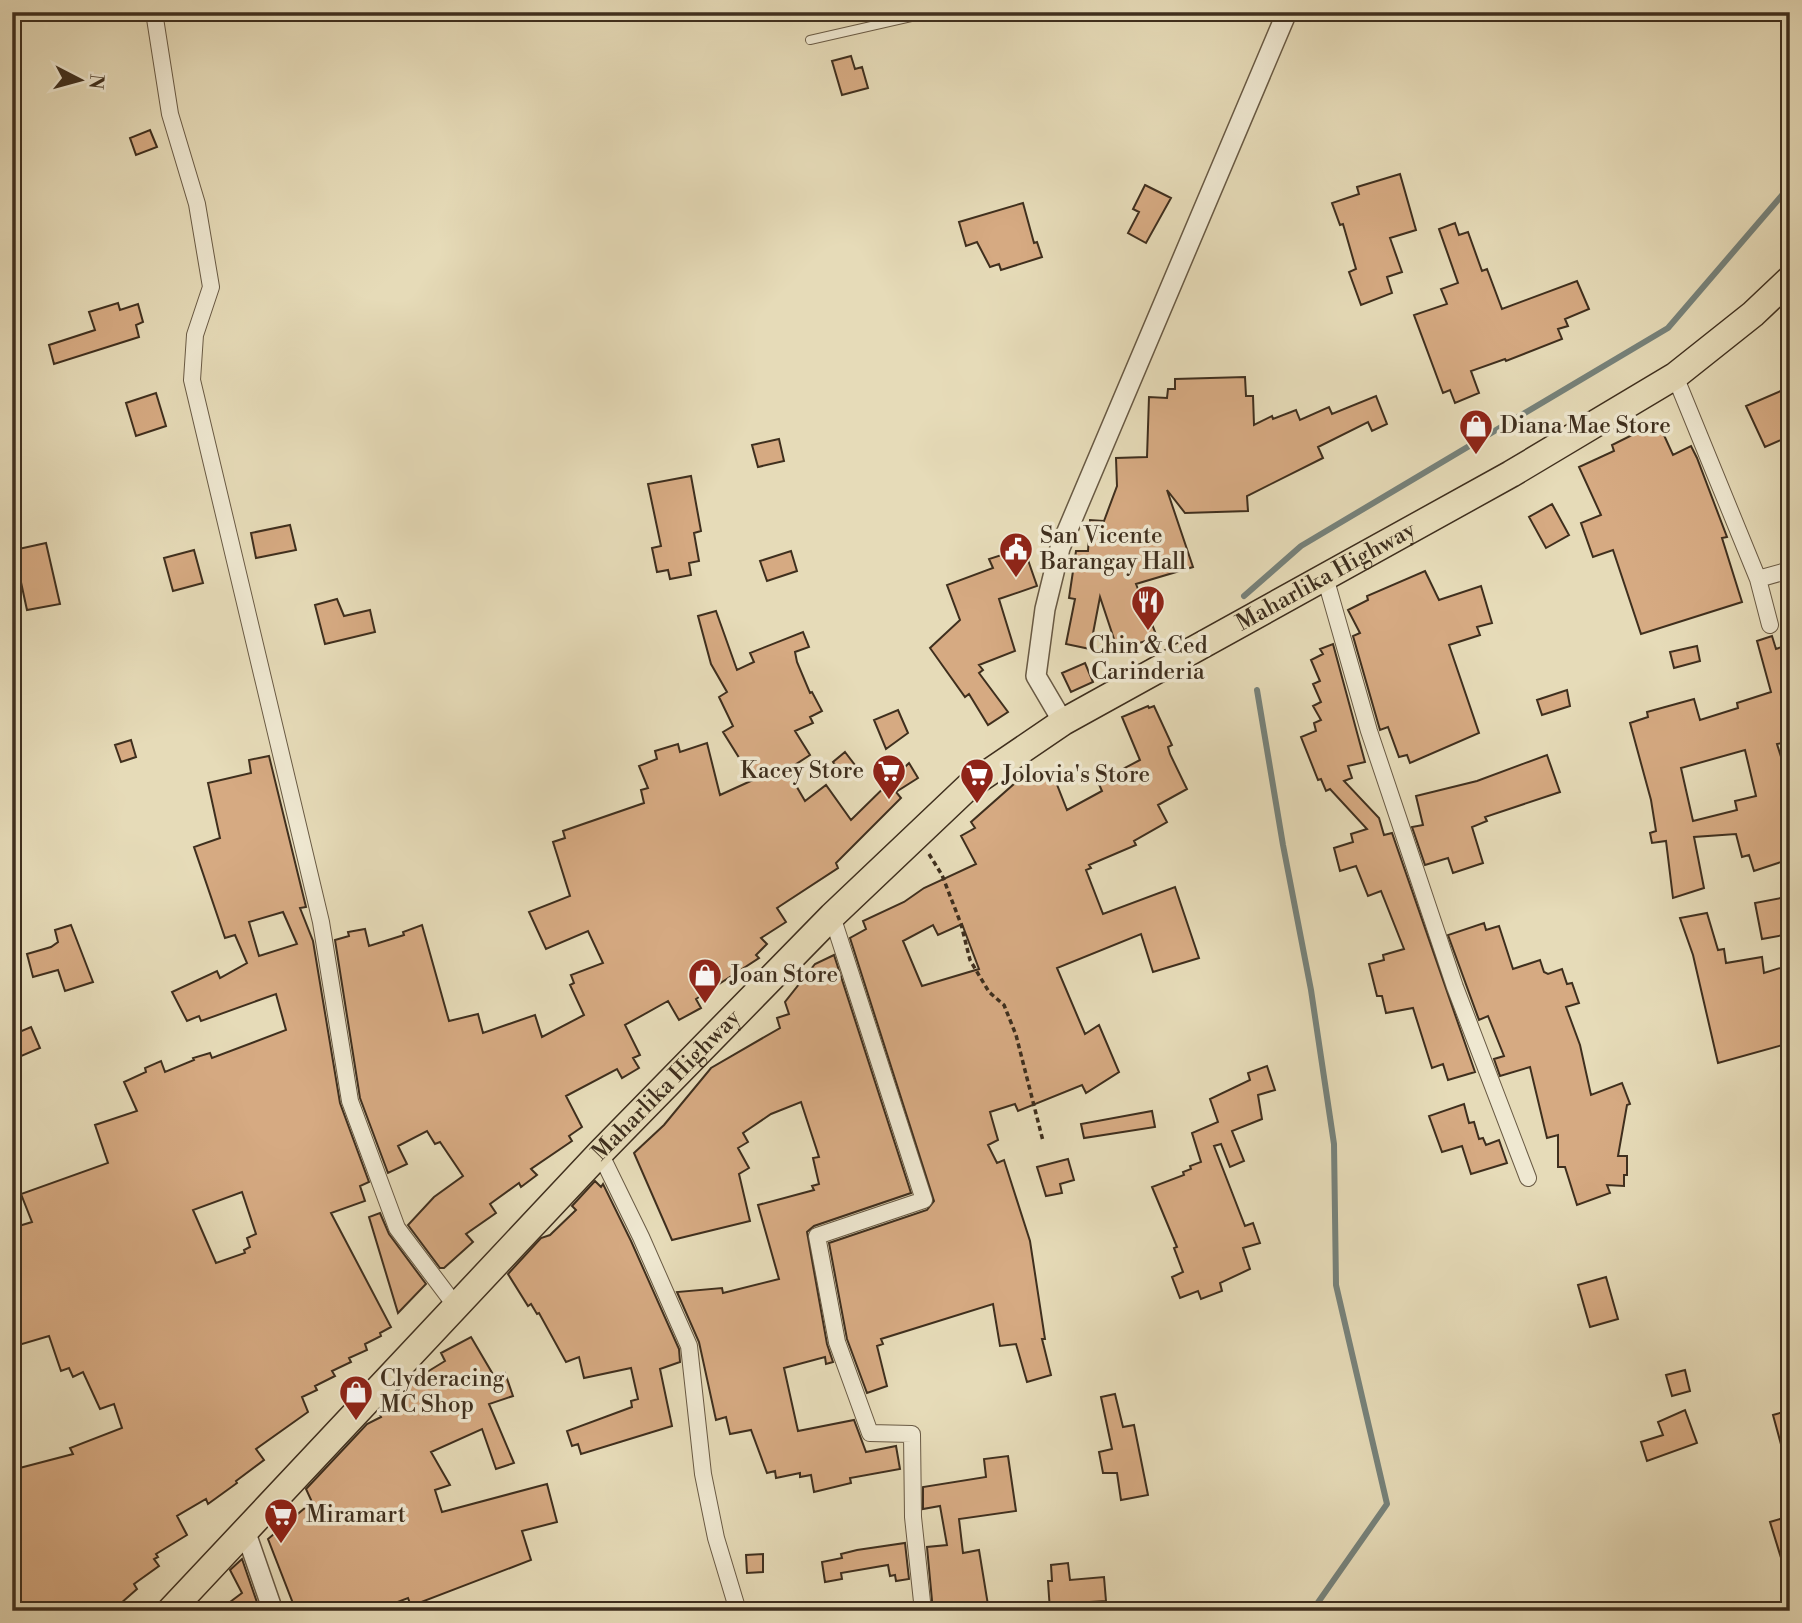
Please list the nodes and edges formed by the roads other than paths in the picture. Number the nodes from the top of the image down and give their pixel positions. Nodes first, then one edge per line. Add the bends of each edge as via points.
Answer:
1 (154, 12) edge
2 (933, 12) edge
3 (1287, 12) edge
4 (810, 40) dead end
5 (1790, 279) edge
6 (1675, 376) junction
7 (1790, 570) edge
8 (1325, 577) junction
9 (1758, 579) junction
10 (1770, 625) dead end
11 (1063, 722) junction
12 (832, 916) junction
13 (600, 1153) junction
14 (1528, 1178) dead end
15 (455, 1305) junction
16 (246, 1533) junction
17 (170, 1611) edge
18 (273, 1611) edge
19 (738, 1611) edge
20 (923, 1611) edge

1 - 15 street via 170,114 197,204 211,287 195,335 192,380 321,922 350,1101 397,1228
2 - 4 lane
3 - 11 street via 1060,548 1036,676
5 - 6 highway, Maharlika Highway
6 - 8 highway, Maharlika Highway
6 - 9 street
7 - 9 street
8 - 11 highway, Maharlika Highway
8 - 14 street via 1369,731 1455,987
9 - 10 street
11 - 12 highway, Maharlika Highway via 969,786
12 - 13 highway, Maharlika Highway
12 - 20 street via 924,1200 817,1236 837,1342 870,1433 912,1434 913,1517
13 - 15 highway, Maharlika Highway
13 - 19 street via 689,1346 703,1474
15 - 16 highway, Maharlika Highway
16 - 17 highway, Maharlika Highway
16 - 18 street

